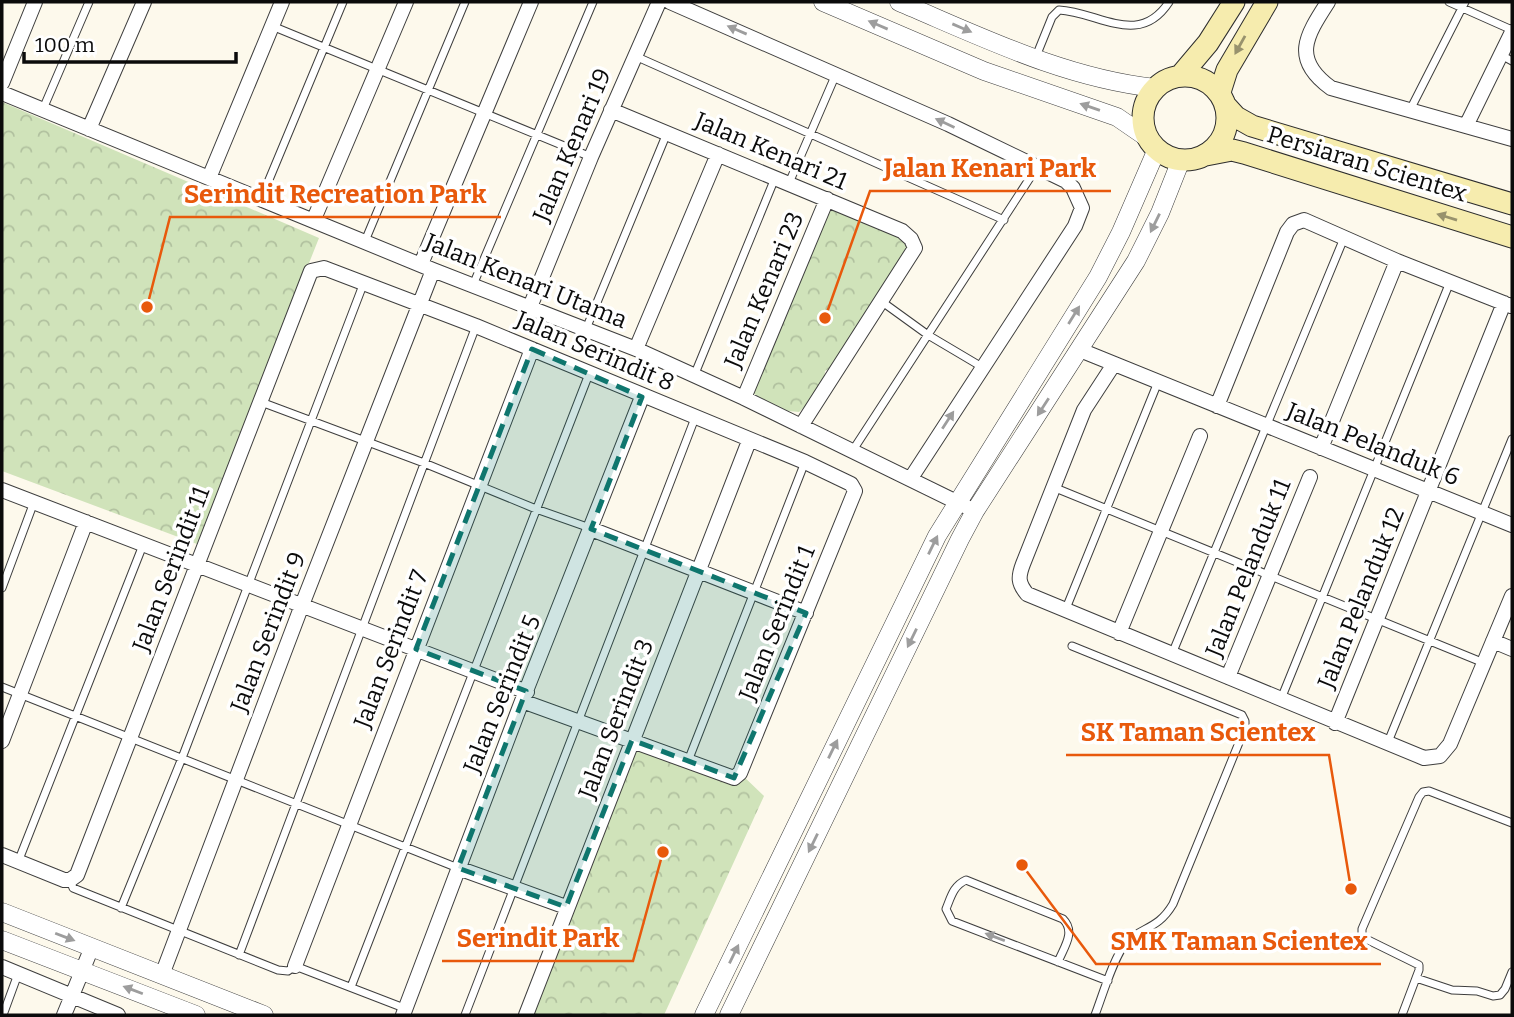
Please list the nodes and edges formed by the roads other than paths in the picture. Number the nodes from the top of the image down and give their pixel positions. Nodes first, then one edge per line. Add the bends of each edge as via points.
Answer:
1 (35, 2) edge
2 (89, 2) edge
3 (144, 2) edge
4 (282, 2) edge
5 (343, 2) edge
6 (406, 2) edge
7 (465, 2) edge
8 (531, 2) edge
9 (593, 2) edge
10 (659, 2) edge
11 (670, 2) edge
12 (823, 2) edge
13 (899, 2) edge
14 (1168, 2) edge
15 (1234, 2) edge
16 (1267, 2) edge
17 (1328, 2) edge
18 (1449, 2) edge
19 (1464, 5) edge
20 (272, 26) junction
21 (1512, 31) edge
22 (324, 48) junction
23 (635, 56) junction
24 (1507, 58) edge
25 (1034, 60) junction
26 (376, 70) junction
27 (836, 74) junction
28 (1181, 75) junction
29 (2, 83) edge
30 (1155, 88) junction
31 (428, 90) junction
32 (2, 93) edge
33 (1223, 99) junction
34 (43, 109) junction
35 (611, 110) junction
36 (1410, 110) junction
37 (485, 113) junction
38 (1466, 126) junction
39 (89, 129) junction
40 (667, 133) junction
41 (811, 134) junction
42 (537, 135) junction
43 (1512, 139) edge
44 (1153, 144) junction
45 (718, 154) junction
46 (1206, 155) junction
47 (591, 157) junction
48 (1181, 160) junction
49 (1037, 167) junction
50 (775, 177) junction
51 (209, 178) junction
52 (789, 183) junction
53 (261, 199) junction
54 (827, 199) junction
55 (1512, 204) edge
56 (314, 219) junction
57 (1004, 220) junction
58 (1512, 237) edge
59 (1344, 238) junction
60 (365, 241) junction
61 (1397, 261) junction
62 (427, 267) junction
63 (311, 271) joint
64 (1450, 282) junction
65 (363, 285) junction
66 (473, 285) junction
67 (881, 301) junction
68 (1508, 305) edge
69 (419, 306) junction
70 (530, 307) junction
71 (476, 326) junction
72 (586, 329) junction
73 (928, 335) junction
74 (532, 349) junction
75 (636, 349) junction
76 (1080, 350) junction
77 (1114, 365) junction
78 (982, 367) junction
79 (1038, 373) junction
80 (589, 374) junction
81 (694, 376) junction
82 (1158, 382) junction
83 (642, 397) junction
84 (744, 398) junction
85 (260, 402) junction
86 (1217, 406) junction
87 (695, 418) junction
88 (311, 421) junction
89 (801, 426) junction
90 (1266, 426) junction
91 (1200, 436) dead end
92 (1512, 439) edge
93 (365, 441) junction
94 (749, 441) junction
95 (1321, 448) junction
96 (853, 450) junction
97 (805, 462) junction
98 (424, 463) junction
99 (1374, 469) junction
100 (1310, 477) dead end
101 (911, 478) junction
102 (478, 485) junction
103 (1053, 486) junction
104 (2, 490) edge
105 (855, 491) joint
106 (1429, 491) junction
107 (34, 502) junction
108 (958, 502) junction
109 (1107, 508) junction
110 (536, 509) junction
111 (975, 511) junction
112 (1483, 513) junction
113 (86, 522) junction
114 (1512, 525) edge
115 (592, 529) junction
116 (1161, 531) junction
117 (143, 544) junction
118 (645, 549) junction
119 (1214, 552) junction
120 (197, 565) junction
121 (699, 570) junction
122 (1270, 575) junction
123 (249, 585) junction
124 (2, 588) edge
125 (755, 593) junction
126 (1512, 596) edge
127 (1323, 597) junction
128 (302, 605) junction
129 (1065, 611) junction
130 (806, 613) junction
131 (1377, 619) junction
132 (362, 628) junction
133 (1119, 633) junction
134 (1430, 640) junction
135 (1493, 641) junction
136 (1072, 646) dead end
137 (415, 649) junction
138 (1512, 649) edge
139 (1171, 654) junction
140 (1484, 663) junction
141 (473, 671) junction
142 (1228, 677) junction
143 (2, 687) edge
144 (19, 694) junction
145 (524, 696) junction
146 (1281, 700) junction
147 (76, 716) junction
148 (578, 722) junction
149 (1335, 723) junction
150 (130, 738) junction
151 (632, 740) junction
152 (2, 741) edge
153 (1388, 743) junction
154 (182, 758) junction
155 (688, 761) junction
156 (236, 780) junction
157 (296, 804) junction
158 (1512, 823) edge
159 (349, 824) junction
160 (405, 847) junction
161 (2, 855) edge
162 (18, 862) junction
163 (458, 868) junction
164 (70, 880) junction
165 (514, 887) junction
166 (566, 907) junction
167 (121, 908) junction
168 (2, 912) edge
169 (179, 932) junction
170 (2, 940) edge
171 (92, 947) junction
172 (239, 955) junction
173 (1058, 962) junction
174 (295, 966) junction
175 (2, 967) edge
176 (83, 971) junction
177 (1512, 972) edge
178 (18, 974) junction
179 (162, 975) junction
180 (1416, 978) junction
181 (1108, 981) junction
182 (351, 987) junction
183 (71, 996) junction
184 (403, 1012) edge
185 (3, 1015) edge
186 (64, 1015) edge
187 (118, 1015) edge
188 (196, 1015) edge
189 (264, 1015) edge
190 (465, 1015) edge
191 (526, 1015) edge
192 (704, 1015) edge
193 (729, 1015) edge
194 (1095, 1015) edge
195 (1402, 1015) edge

1 - 29 street
2 - 34 lane
3 - 39 street
4 - 20 street
5 - 22 lane
6 - 26 street
7 - 31 lane
8 - 37 street, Jalan Serindit 9
9 - 42 lane
10 - 23 street, Jalan Kenari 19
27 -> 11 street
44 -> 12 street via 1117,117 984,71
13 -> 25 street
14 - 25 lane via 1152,18 1126,27 1059,10
15 - 28 main road
16 -> 33 main road via 1232,60
17 - 36 street via 1307,40 1306,58 1316,77 1331,88
18 - 19 lane
19 - 21 lane
19 - 36 lane
20 - 22 lane
20 - 51 street
21 - 24 street
22 - 26 lane
22 - 53 lane
23 - 35 street, Jalan Kenari 19
23 - 41 lane
24 - 38 street
25 - 30 street via 1118,84
26 - 31 lane
26 - 56 street
27 - 41 lane
49 -> 27 street
28 - 30 main road
28 - 33 main road via 1209,82
30 - 44 main road via 1143,114
31 - 37 lane
31 - 60 lane
32 - 34 street, Jalan Kenari Utama
33 - 46 main road via 1224,135
33 - 55 main road, Persiaran Scientex via 1237,117 1252,126
34 - 39 street, Jalan Kenari Utama
35 - 40 street, Jalan Kenari 21
35 - 47 street, Jalan Kenari 19
36 - 38 street
37 - 42 lane
37 - 62 street, Jalan Serindit 9
38 - 43 street
39 - 51 street, Jalan Kenari Utama
40 - 45 street, Jalan Kenari 21
40 - 72 lane
41 - 52 lane
41 - 57 lane
42 - 47 lane
42 - 66 lane
44 - 48 main road via 1168,157
79 -> 44 street via 1121,232
45 - 50 street, Jalan Kenari 21
45 - 75 street
46 - 48 main road
58 -> 46 main road, Persiaran Scientex via 1244,153 1232,150
47 - 70 street, Jalan Kenari 19
48 -> 76 street via 1136,261
49 - 57 lane
49 - 78 street via 1066,181 1082,208
50 - 52 street, Jalan Kenari 21
50 - 81 lane
51 - 53 street, Jalan Kenari Utama
52 - 54 street, Jalan Kenari 21
53 - 56 street, Jalan Kenari Utama
54 - 67 street, Jalan Kenari 21 via 911,239 915,248
54 - 84 street, Jalan Kenari 23
56 - 60 street, Jalan Kenari Utama
57 - 73 lane
59 - 61 street
59 - 86 street via 1304,220 1293,224
59 - 90 lane
60 - 62 street, Jalan Kenari Utama
61 - 64 street
61 - 95 street
62 - 66 street, Jalan Kenari Utama
62 - 69 street, Jalan Serindit 9
63 - 65 street, Jalan Serindit 8 via 324,268
63 - 85 street, Jalan Serindit 11
64 - 68 street
64 - 99 lane
65 - 69 street, Jalan Serindit 8
65 - 88 lane
66 - 70 street, Jalan Kenari Utama
67 - 73 lane
67 - 89 street
68 - 106 street, Jalan Pelanduk 12
69 - 71 street, Jalan Serindit 8
69 - 93 street, Jalan Serindit 9
70 - 72 street, Jalan Kenari Utama
71 - 74 street, Jalan Serindit 8
71 - 98 lane
72 - 75 street, Jalan Kenari Utama
73 - 78 lane
73 - 96 lane
74 - 80 street, Jalan Serindit 8
74 - 102 street, Jalan Serindit 7
75 - 81 street, Jalan Kenari Utama
76 - 77 street, Jalan Pelanduk 6
76 - 79 street via 1068,348
76 -> 111 street
77 - 82 street, Jalan Pelanduk 6
77 - 103 street via 1084,410
101 -> 78 street
79 - 108 street
80 - 83 street, Jalan Serindit 8
80 - 110 lane
81 - 84 street, Jalan Kenari Utama
82 - 86 street, Jalan Pelanduk 6
82 - 109 lane
83 - 87 street, Jalan Serindit 8
83 - 115 street, Jalan Serindit 5
84 - 89 street, Jalan Kenari Utama
85 - 88 lane
85 - 120 street, Jalan Serindit 11
86 - 90 street, Jalan Pelanduk 6
87 - 94 street, Jalan Serindit 8
87 - 118 lane
88 - 93 lane
88 - 123 lane
89 - 96 street, Jalan Kenari Utama
90 - 95 street, Jalan Pelanduk 6
90 - 119 lane
91 - 116 street
92 - 112 lane
93 - 98 lane
93 - 128 street, Jalan Serindit 9
94 - 97 street, Jalan Serindit 8
94 - 121 street, Jalan Serindit 3
95 - 99 street, Jalan Pelanduk 6
96 - 101 street, Jalan Kenari Utama
97 - 105 street, Jalan Serindit 8 via 851,484
97 - 125 lane
98 - 102 lane
98 - 132 lane
99 - 106 street, Jalan Pelanduk 6
99 - 127 lane
100 - 122 street, Jalan Pelanduk 11
101 - 108 street, Jalan Kenari Utama
102 - 110 lane
102 - 137 street, Jalan Serindit 7
103 - 109 lane
103 - 129 street via 1018,577 1027,594
104 - 107 street
105 - 130 street, Jalan Serindit 1
106 - 112 street, Jalan Pelanduk 6
106 - 131 street, Jalan Pelanduk 12
107 - 113 street
107 - 124 lane
108 - 111 street, Jalan Kenari Utama
192 -> 108 street via 937,536
109 - 116 lane
109 - 129 lane
110 - 115 lane
110 - 141 lane
111 -> 193 street
112 - 114 street, Jalan Pelanduk 6
112 - 134 lane
113 - 117 street
113 - 144 street
115 - 118 street
115 - 145 street, Jalan Serindit 5
116 - 119 lane
116 - 133 street
117 - 120 street
117 - 147 lane
118 - 121 street
118 - 148 lane
119 - 122 lane
119 - 139 lane
120 - 123 street
120 - 150 street, Jalan Serindit 11
121 - 125 street
121 - 151 street, Jalan Serindit 3
122 - 127 lane
122 - 142 street, Jalan Pelanduk 11
123 - 128 street
123 - 154 lane
125 - 130 street
125 - 155 lane
126 - 135 street
127 - 131 lane
127 - 146 lane
128 - 132 street
128 - 156 street, Jalan Serindit 9
129 - 133 street
130 - 155 street, Jalan Serindit 1 via 740,773 734,778
131 - 134 lane
131 - 149 street, Jalan Pelanduk 12
132 - 137 street
132 - 157 lane
133 - 139 street
134 - 140 lane
134 - 153 lane
135 - 138 street
135 - 140 street
136 - 181 lane via 1242,715 1245,721 1166,916 1124,944
137 - 141 street
137 - 159 street, Jalan Serindit 7
139 - 142 street
140 - 153 street via 1450,744 1440,756 1424,758
141 - 145 street
141 - 160 lane
142 - 146 street
143 - 144 lane
144 - 147 lane
144 - 152 street
145 - 148 street
145 - 163 street, Jalan Serindit 5
146 - 149 street
147 - 150 lane
147 - 162 lane
148 - 151 street
148 - 165 lane
149 - 153 street
150 - 154 lane
150 - 164 street, Jalan Serindit 11 via 77,874
151 - 155 street
151 - 166 street, Jalan Serindit 3
154 - 156 lane
154 - 167 lane
156 - 157 lane
156 - 169 street, Jalan Serindit 9
157 - 159 lane
157 - 172 lane
158 - 180 lane via 1429,791 1419,797 1362,929 1366,939 1415,961 1419,965
159 - 160 lane
159 - 174 street, Jalan Serindit 7
160 - 163 lane
160 - 182 lane
161 - 162 street
162 - 164 street
163 - 165 street
163 - 184 street, Jalan Serindit 5
164 - 167 lane via 73,888
165 - 166 street
165 - 190 lane
166 - 191 street, Jalan Serindit 3
167 - 169 lane
168 -> 171 street
169 - 172 lane
169 - 179 street, Jalan Serindit 9
170 - 176 street
171 - 176 street
171 - 179 street
172 - 174 lane via 278,970
173 -> 173 lane via 952,921 946,909 954,889 966,880 1063,919 1070,931
173 - 181 lane
174 - 182 lane
175 - 178 street
176 - 183 street
188 -> 176 street
177 - 180 lane via 1506,989 1493,996
178 - 183 street
178 - 185 lane
179 - 189 street
180 - 195 lane
181 - 194 lane
182 - 184 lane
183 - 186 street
183 - 187 street

